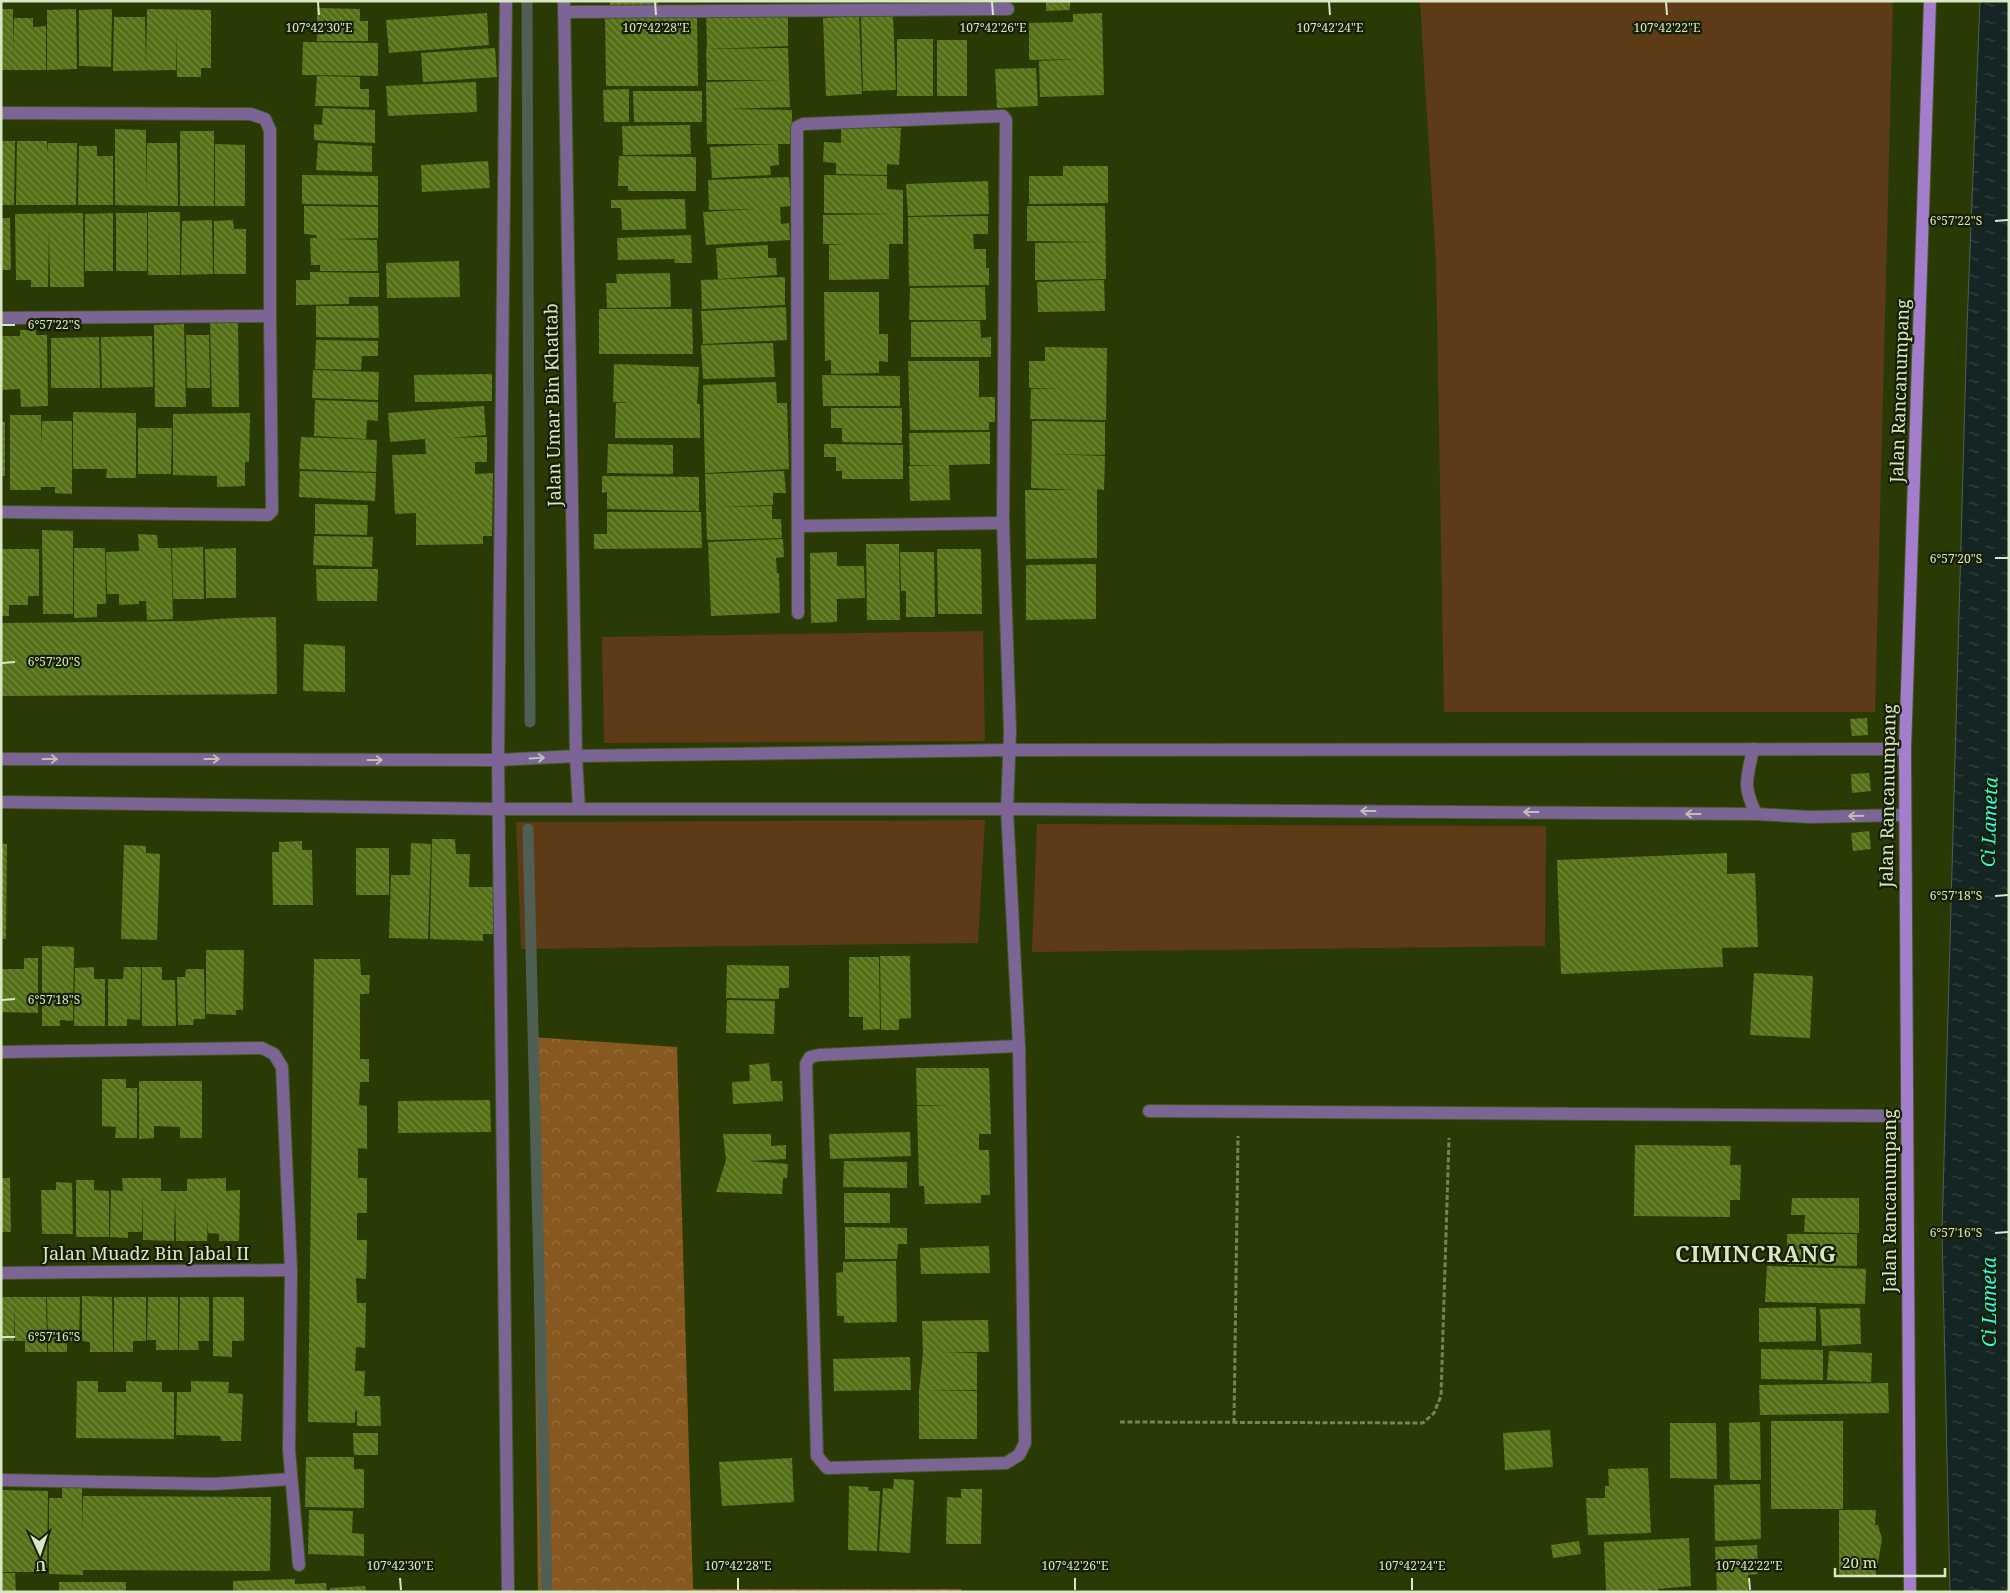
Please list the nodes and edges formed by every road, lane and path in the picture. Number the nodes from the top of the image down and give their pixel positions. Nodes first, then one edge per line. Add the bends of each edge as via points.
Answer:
1 (506, 1) edge
2 (1930, 1) edge
3 (564, 7) edge
4 (1008, 8) dead end
5 (1, 113) edge
6 (270, 316) junction
7 (1, 318) edge
8 (1, 512) edge
9 (1002, 523) junction
10 (799, 526) junction
11 (798, 614) dead end
12 (1905, 748) junction
13 (1753, 749) junction
14 (1010, 750) junction
15 (576, 756) junction
16 (1, 759) edge
17 (498, 760) junction
18 (1, 802) edge
19 (499, 809) junction
20 (579, 809) junction
21 (1007, 809) junction
22 (1756, 814) junction
23 (1904, 815) junction
24 (1019, 1046) junction
25 (1, 1052) edge
26 (1149, 1111) dead end
27 (1238, 1111) junction
28 (1450, 1112) junction
29 (1907, 1116) junction
30 (290, 1270) junction
31 (1, 1273) edge
32 (1120, 1422) dead end
33 (1234, 1422) junction
34 (291, 1479) junction
35 (1, 1480) edge
36 (299, 1565) dead end
37 (508, 1592) edge
38 (1910, 1592) edge

1 - 17 street
2 - 12 main road, Jalan Rancanumpang
3 - 4 street
3 - 15 street, Jalan Umar Bin Khattab
5 - 6 street via 251,114 265,119 270,130
6 - 7 street
6 - 8 street via 272,511 268,515
9 - 10 street
9 - 10 street via 1006,120 998,115 803,124 797,127
9 - 14 street
10 - 11 street
12 - 13 street
12 - 23 main road, Jalan Rancanumpang
13 - 14 street
13 - 22 street via 1746,784
14 - 15 street
14 - 21 street
17 -> 15 street
15 - 20 street, Jalan Umar Bin Khattab
16 -> 17 street
17 - 19 street
18 - 19 street
19 - 20 street
19 - 37 street
20 - 21 street
22 -> 21 street
21 - 24 street
23 -> 22 street via 1810,817
23 - 29 main road, Jalan Rancanumpang
24 - 24 street via 1025,1443 1019,1455 1006,1463 827,1468 817,1456 806,1064 810,1057 819,1055
25 - 30 street via 262,1048 274,1054 282,1067
26 - 27 street
27 - 28 street
27 - 33 path
28 - 29 street
28 - 33 path via 1441,1396 1434,1413 1423,1423
29 - 38 main road, Jalan Rancanumpang
30 - 31 street, Jalan Muadz Bin Jabal II
30 - 34 street
32 - 33 path
34 - 35 street via 214,1484
34 - 36 street

